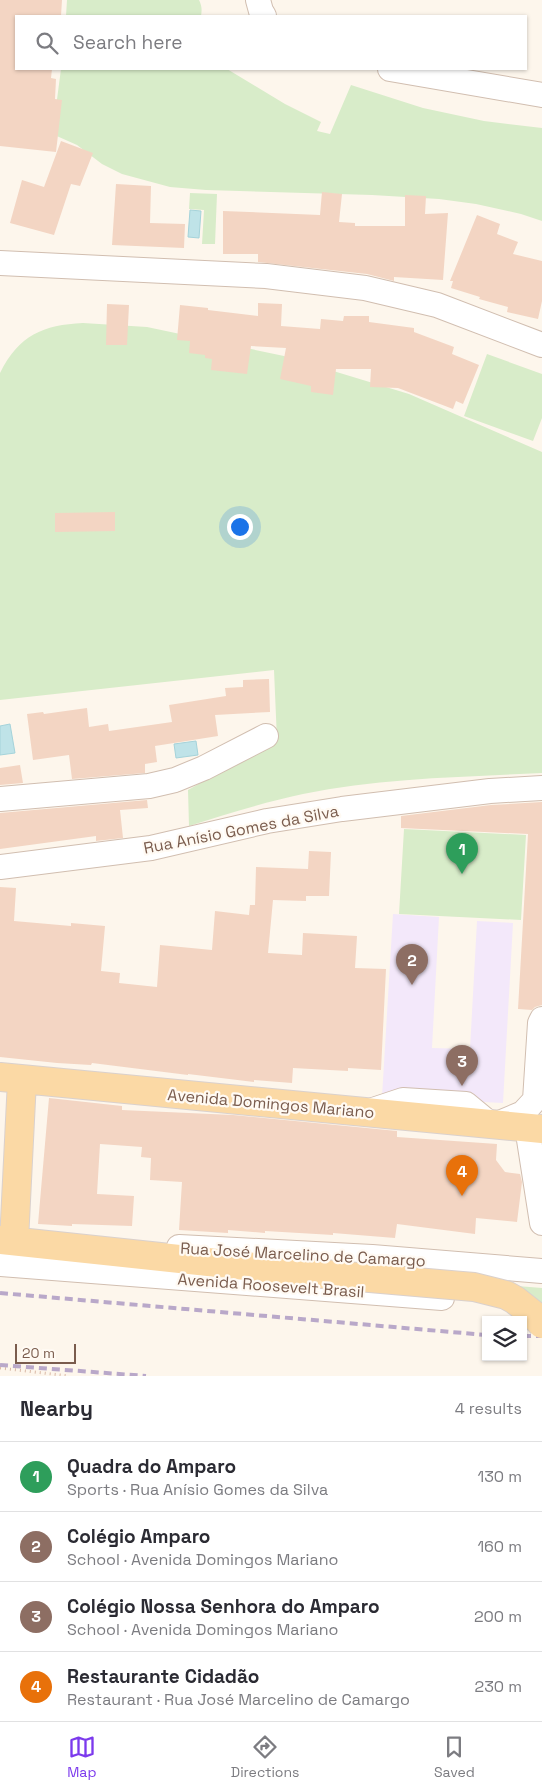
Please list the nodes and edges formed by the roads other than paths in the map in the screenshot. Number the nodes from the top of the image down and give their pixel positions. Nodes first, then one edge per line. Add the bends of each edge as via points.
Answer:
1 (258, 0) edge
2 (263, 15) edge
3 (396, 70) edge
4 (542, 95) edge
5 (0, 252) edge
6 (0, 263) edge
7 (25, 264) junction
8 (542, 346) edge
9 (266, 736) dead end
10 (542, 788) edge
11 (0, 799) edge
12 (0, 867) edge
13 (542, 1020) edge
14 (20, 1080) edge
15 (493, 1124) junction
16 (534, 1128) edge
17 (542, 1223) edge
18 (15, 1241) edge
19 (65, 1246) junction
20 (0, 1264) edge
21 (542, 1271) edge
22 (542, 1305) edge
23 (542, 1324) edge

1 - 2 street
3 - 4 street
5 - 7 street
6 - 7 street
7 - 8 street via 266,276 365,288 437,304
9 - 11 street via 175,780 149,786
10 - 12 street, Rua Anísio Gomes da Silva via 342,809 267,821 151,848
13 - 15 street via 535,1100 523,1113
14 - 15 main road, Avenida Domingos Mariano
14 - 18 main road
15 - 16 main road, Avenida Domingos Mariano
16 - 17 street
18 - 19 main road, Rua José Marcelino de Camargo
19 - 21 street, Rua José Marcelino de Camargo via 102,1243 372,1256
19 - 23 main road, Rua José Marcelino de Camargo, bridge via 474,1287 506,1295
20 - 22 street, Avenida Roosevelt Brasil

